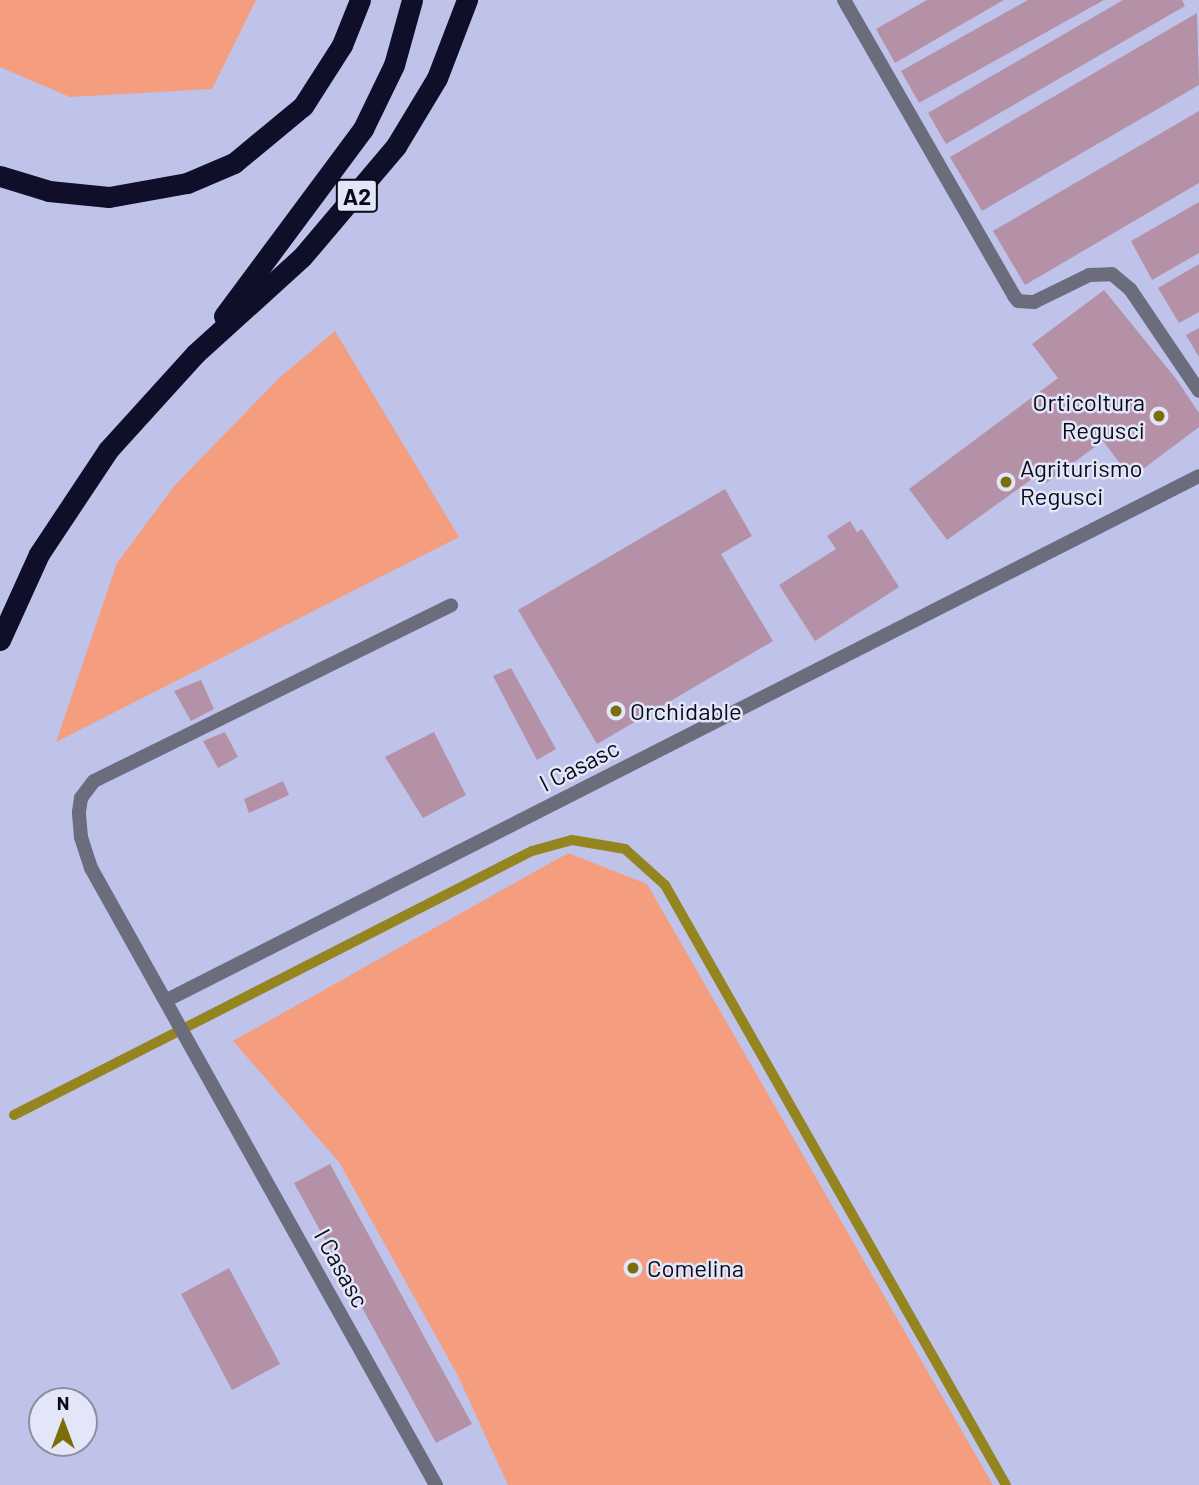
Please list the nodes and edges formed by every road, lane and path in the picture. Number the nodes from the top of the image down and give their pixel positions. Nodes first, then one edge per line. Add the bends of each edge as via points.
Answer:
1 (360, 0) edge
2 (412, 0) edge
3 (467, 0) edge
4 (844, 0) edge
5 (0, 176) edge
6 (195, 354) junction
7 (1199, 391) edge
8 (1199, 476) edge
9 (451, 605) dead end
10 (0, 640) edge
11 (170, 1006) junction
12 (436, 1485) edge

1 - 5 highway via 342,45 303,106 233,163 187,183 109,197 49,191
2 - 6 highway, A2 via 394,65 363,129
3 - 6 highway, A2 via 437,78 396,146 302,257
4 - 7 street via 1018,301 1034,302 1089,275 1112,274 1130,289
6 - 10 highway, A2 via 82,485 39,554
8 - 11 street, I Casasc
9 - 11 street, I Casasc via 94,781 81,798 81,837 92,868 131,945
11 - 12 street, I Casasc

